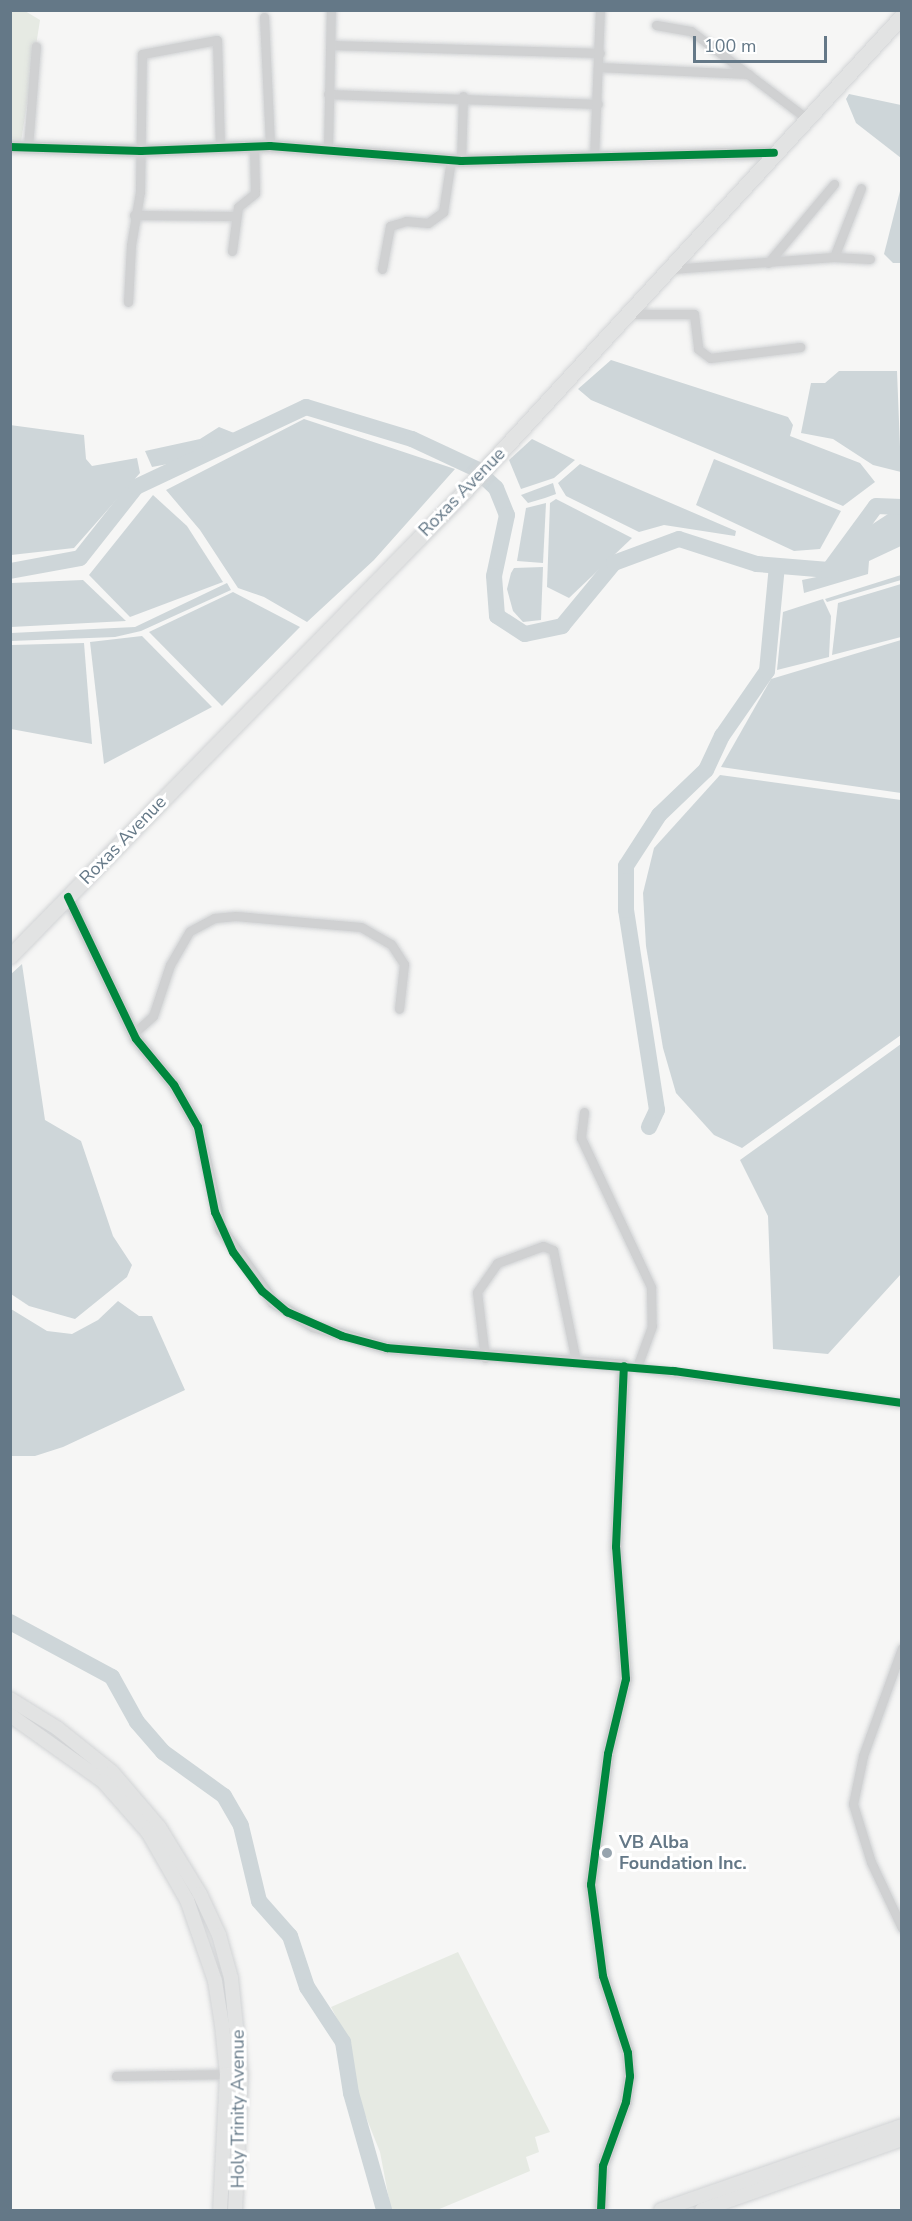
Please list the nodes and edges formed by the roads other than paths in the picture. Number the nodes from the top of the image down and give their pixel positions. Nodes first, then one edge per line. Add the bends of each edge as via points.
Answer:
1 (331, 10) edge
2 (600, 10) edge
3 (902, 16) edge
4 (264, 17) dead end
5 (656, 25) dead end
6 (331, 45) junction
7 (36, 46) dead end
8 (600, 53) junction
9 (598, 67) junction
10 (749, 74) junction
11 (328, 94) junction
12 (463, 96) junction
13 (598, 104) junction
14 (806, 118) junction
15 (254, 146) junction
16 (270, 146) junction
17 (10, 147) edge
18 (28, 147) junction
19 (220, 148) junction
20 (328, 148) junction
21 (141, 151) junction
22 (774, 153) junction
23 (594, 158) junction
24 (456, 160) junction
25 (834, 184) dead end
26 (861, 188) dead end
27 (134, 215) junction
28 (234, 216) junction
29 (232, 251) dead end
30 (834, 257) junction
31 (870, 259) dead end
32 (768, 263) junction
33 (382, 269) dead end
34 (671, 270) junction
35 (128, 302) dead end
36 (631, 314) junction
37 (800, 347) dead end
38 (68, 897) junction
39 (10, 956) edge
40 (399, 1009) dead end
41 (133, 1034) junction
42 (584, 1112) dead end
43 (485, 1358) junction
44 (576, 1361) junction
45 (624, 1366) junction
46 (637, 1367) junction
47 (902, 1404) edge
48 (902, 1648) edge
49 (10, 1700) edge
50 (10, 1715) edge
51 (902, 1928) edge
52 (227, 2074) junction
53 (116, 2076) dead end
54 (902, 2126) edge
55 (902, 2139) edge
56 (220, 2211) edge
57 (236, 2211) edge
58 (601, 2211) edge
59 (660, 2211) edge
60 (702, 2211) edge

1 - 6 street
2 - 8 street
3 - 14 main road, Roxas Avenue
4 - 16 street
5 - 10 street via 691,32
6 - 8 street
6 - 11 street
7 - 18 street
8 - 9 street
9 - 10 street
9 - 13 street
10 - 14 street
11 - 12 street
11 - 20 street
12 - 13 street
12 - 24 street
13 - 23 street
14 - 22 main road, Roxas Avenue
15 - 16 street
15 - 19 street
15 - 28 street via 255,193
16 - 20 street
17 - 18 street
18 - 21 street
19 - 21 street
19 - 21 street via 217,40 142,54
20 - 24 street
21 - 27 street via 140,192
22 - 23 street
22 - 34 main road, Roxas Avenue
23 - 24 street
24 - 33 street via 443,212 428,223 406,221 390,226
25 - 32 street
26 - 30 street
27 - 28 street
27 - 35 street
28 - 29 street
30 - 31 street
30 - 32 street
32 - 34 street
34 - 36 main road, Roxas Avenue
36 - 37 street via 694,314 698,350 710,358
36 - 38 main road, Roxas Avenue
38 - 39 main road, Roxas Avenue
38 - 41 street
40 - 41 street via 404,964 391,944 361,927 236,915 214,918 190,931 171,965 153,1016
41 - 43 street via 187,1105 205,1145 221,1229 273,1302 313,1326 387,1348
42 - 46 street via 581,1138 651,1287 652,1326
43 - 44 street
43 - 44 street via 477,1292 497,1263 543,1246 554,1250
44 - 45 street
45 - 46 street
45 - 58 street via 616,1547 626,1679 608,1754 591,1885 603,1976 628,2053 630,2076 626,2102 603,2166
46 - 47 street
48 - 51 street via 863,1756 853,1804 871,1862
49 - 57 main road, Holy Trinity Avenue via 57,1728 112,1772 159,1827 200,1893 219,1935 231,1978 240,2053
50 - 52 main road, Holy Trinity Avenue via 103,1781 148,1832 187,1900 205,1947 215,1981
52 - 53 street
52 - 56 main road, Holy Trinity Avenue
54 - 59 main road
55 - 60 main road

